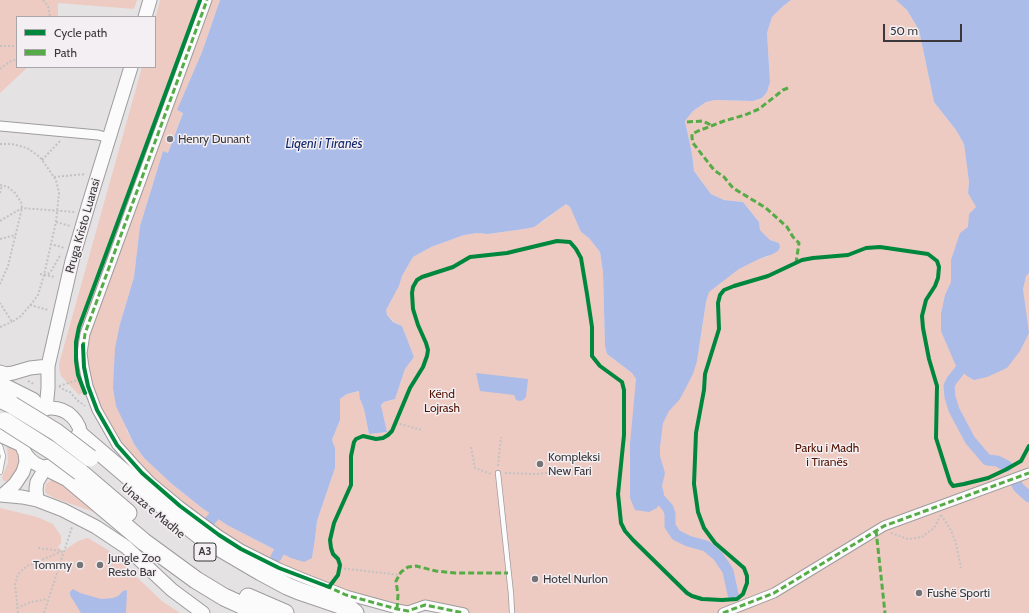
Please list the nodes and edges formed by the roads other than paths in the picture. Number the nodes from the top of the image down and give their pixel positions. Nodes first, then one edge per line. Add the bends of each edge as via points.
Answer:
1 (150, 0) edge
2 (207, 0) edge
3 (146, 16) edge
4 (131, 68) edge
5 (0, 126) edge
6 (109, 138) junction
7 (48, 366) junction
8 (0, 372) edge
9 (0, 385) edge
10 (6, 402) edge
11 (47, 409) junction
12 (2, 424) edge
13 (80, 435) junction
14 (0, 446) edge
15 (24, 448) junction
16 (47, 467) junction
17 (0, 472) edge
18 (1029, 473) edge
19 (498, 475) road end
20 (21, 477) junction
21 (2, 495) edge
22 (29, 499) junction
23 (408, 612) edge
24 (203, 613) edge
25 (259, 613) edge
26 (285, 613) edge
27 (339, 613) edge
28 (355, 613) edge
29 (464, 613) edge
30 (512, 613) edge
31 (723, 613) edge

1 - 3 main road
2 - 23 street via 88,325 83,345 88,386 101,418 117,445 142,473 219,535 279,568 346,595
4 - 6 main road, Rruga Kristo Luarasi
5 - 6 street
6 - 7 main road, Rruga Kristo Luarasi via 72,261
7 - 8 main road via 6,374
7 - 11 main road, Rruga Kristo Luarasi
9 - 11 highway
10 - 27 highway, Unaza e Madhe / A3, bridge via 56,432 170,526 213,557 269,588
11 - 13 main road via 66,412 78,425
11 - 15 main road via 31,416 25,424 22,433
12 - 15 highway
12 - 26 highway, Unaza e Madhe / A3, bridge via 48,448 195,566 221,583
13 - 16 main road via 78,449 73,458 62,466
13 - 28 highway via 203,538 287,586 348,608
14 - 17 lane via 3,456
15 - 16 main road via 35,463
15 - 20 main road via 25,467
16 - 22 main road
16 - 25 highway via 68,478 150,546 196,580 224,597
18 - 31 street via 882,528 774,593
19 - 30 lane
20 - 21 main road
20 - 22 main road
21 - 22 main road
22 - 24 main road via 63,510 110,536 126,547 172,590
23 - 29 street via 425,605

